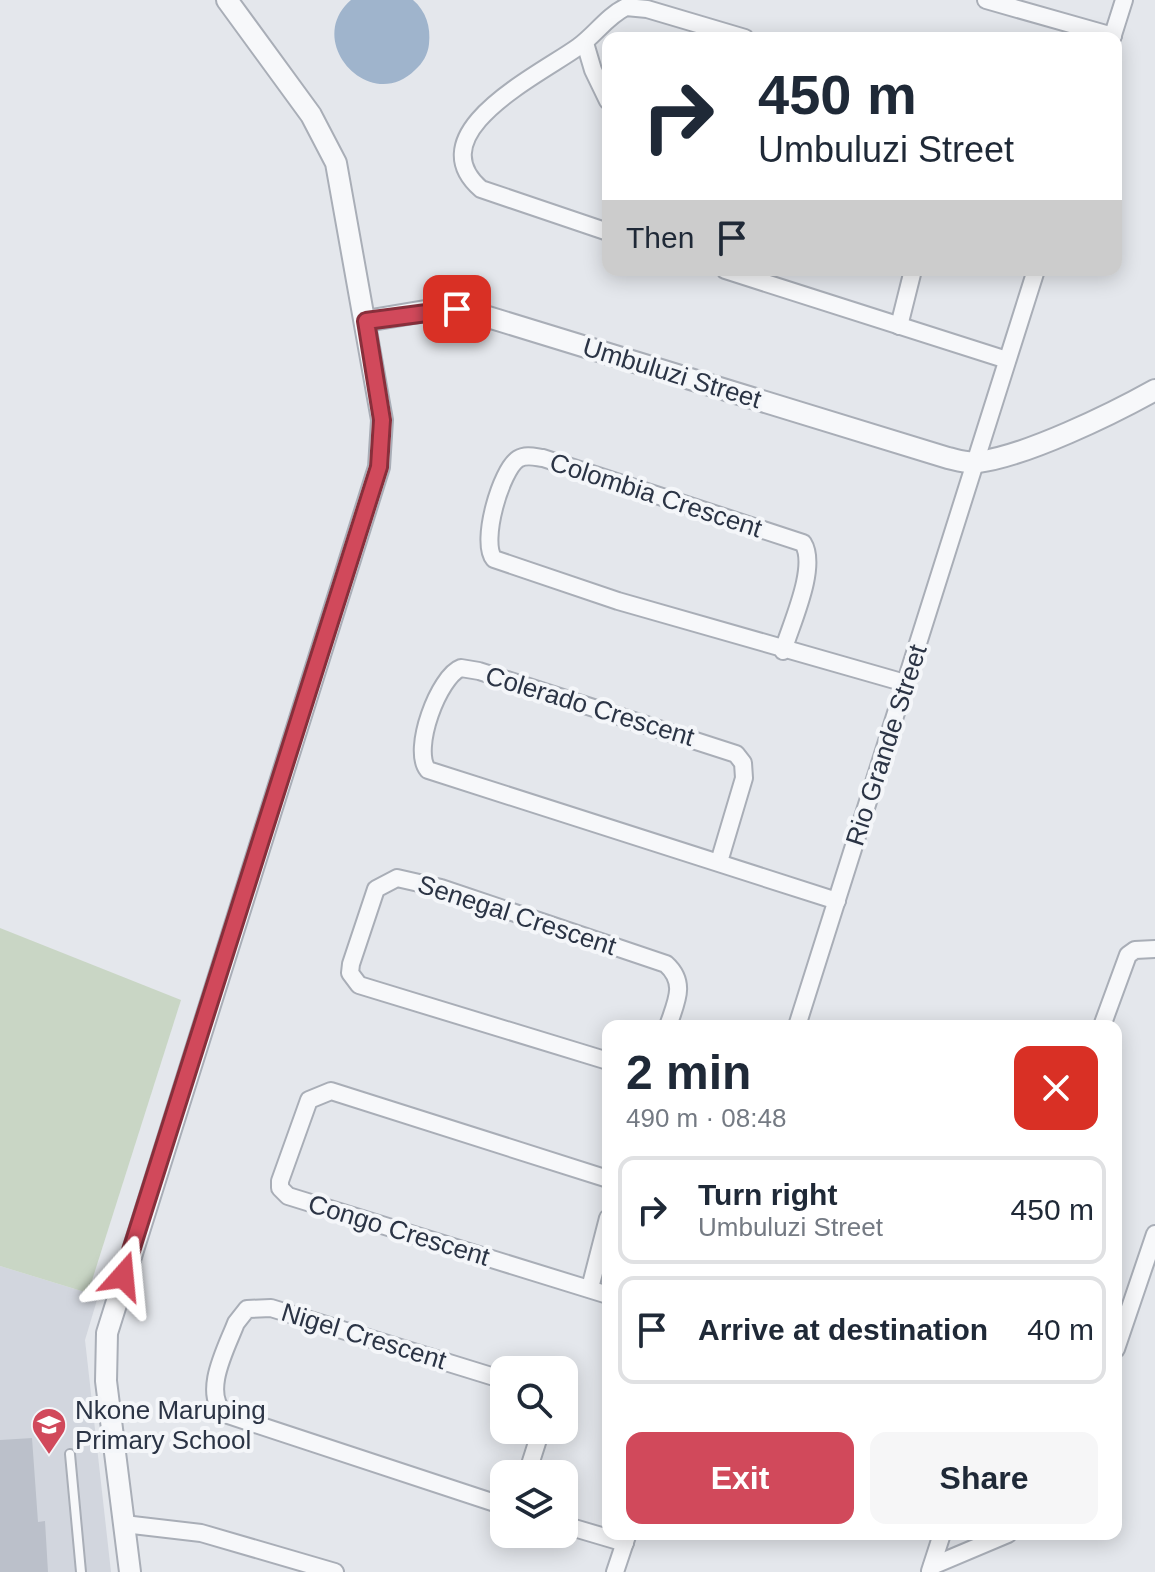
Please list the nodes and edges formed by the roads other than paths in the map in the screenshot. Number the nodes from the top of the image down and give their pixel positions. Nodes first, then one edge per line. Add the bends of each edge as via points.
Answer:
1 (227, 0) edge
2 (986, 0) edge
3 (1124, 0) edge
4 (724, 32) edge
5 (1095, 32) edge
6 (1114, 32) edge
7 (585, 43) junction
8 (602, 89) edge
9 (602, 230) edge
10 (744, 276) edge
11 (912, 276) edge
12 (1034, 276) edge
13 (366, 321) junction
14 (899, 326) junction
15 (1007, 360) junction
16 (1155, 390) edge
17 (975, 463) junction
18 (783, 651) junction
19 (905, 683) junction
20 (719, 862) junction
21 (837, 901) junction
22 (1155, 949) edge
23 (670, 1020) edge
24 (799, 1020) edge
25 (1104, 1020) edge
26 (602, 1059) edge
27 (602, 1177) edge
28 (1155, 1234) edge
29 (602, 1241) edge
30 (590, 1288) junction
31 (602, 1293) edge
32 (1122, 1331) edge
33 (490, 1376) edge
34 (70, 1454) dead end
35 (490, 1501) edge
36 (124, 1524) junction
37 (578, 1528) edge
38 (602, 1534) edge
39 (626, 1540) edge
40 (940, 1540) edge
41 (995, 1540) edge
42 (931, 1569) edge
43 (81, 1572) edge
44 (130, 1572) edge
45 (335, 1572) edge
46 (615, 1572) edge

1 - 13 street via 330,147
2 - 5 street
3 - 6 street
4 - 7 street via 635,6 619,10
7 - 8 street
7 - 9 street via 474,123 464,136 462,164 481,189
10 - 14 street
11 - 14 street
12 - 15 street, Rio Grande Street
13 - 17 street, Umbuluzi Street via 443,308 475,313
13 - 36 street via 382,420 379,467 107,1333 105,1373
14 - 15 street
15 - 17 street, Rio Grande Street
16 - 17 street via 1065,432
17 - 19 street, Rio Grande Street
18 - 18 street, Colombia Crescent via 808,570 803,543 543,458 524,457 514,463 488,527 486,543 494,559
18 - 19 street, Colombia Crescent
19 - 21 street, Rio Grande Street
20 - 20 street, Colerado Crescent via 744,778 736,754 479,671 461,668 447,677 423,735 421,758 428,770
20 - 21 street, Colerado Crescent
21 - 24 street, Rio Grande Street
22 - 25 street via 1128,955
23 - 26 street, Senegal Crescent via 680,990 679,979 666,964 441,888 397,878 376,889 351,964 350,973 359,985
27 - 30 street, Congo Crescent via 331,1091 309,1100 280,1181 288,1196
28 - 32 street
29 - 30 street
30 - 31 street, Congo Crescent
33 - 35 street, Nigel Crescent via 309,1318 257,1307 241,1313 215,1391 218,1408 225,1414
34 - 43 lane
36 - 44 street
36 - 45 street via 201,1533
37 - 38 street
39 - 46 street
40 - 42 street
41 - 42 street

